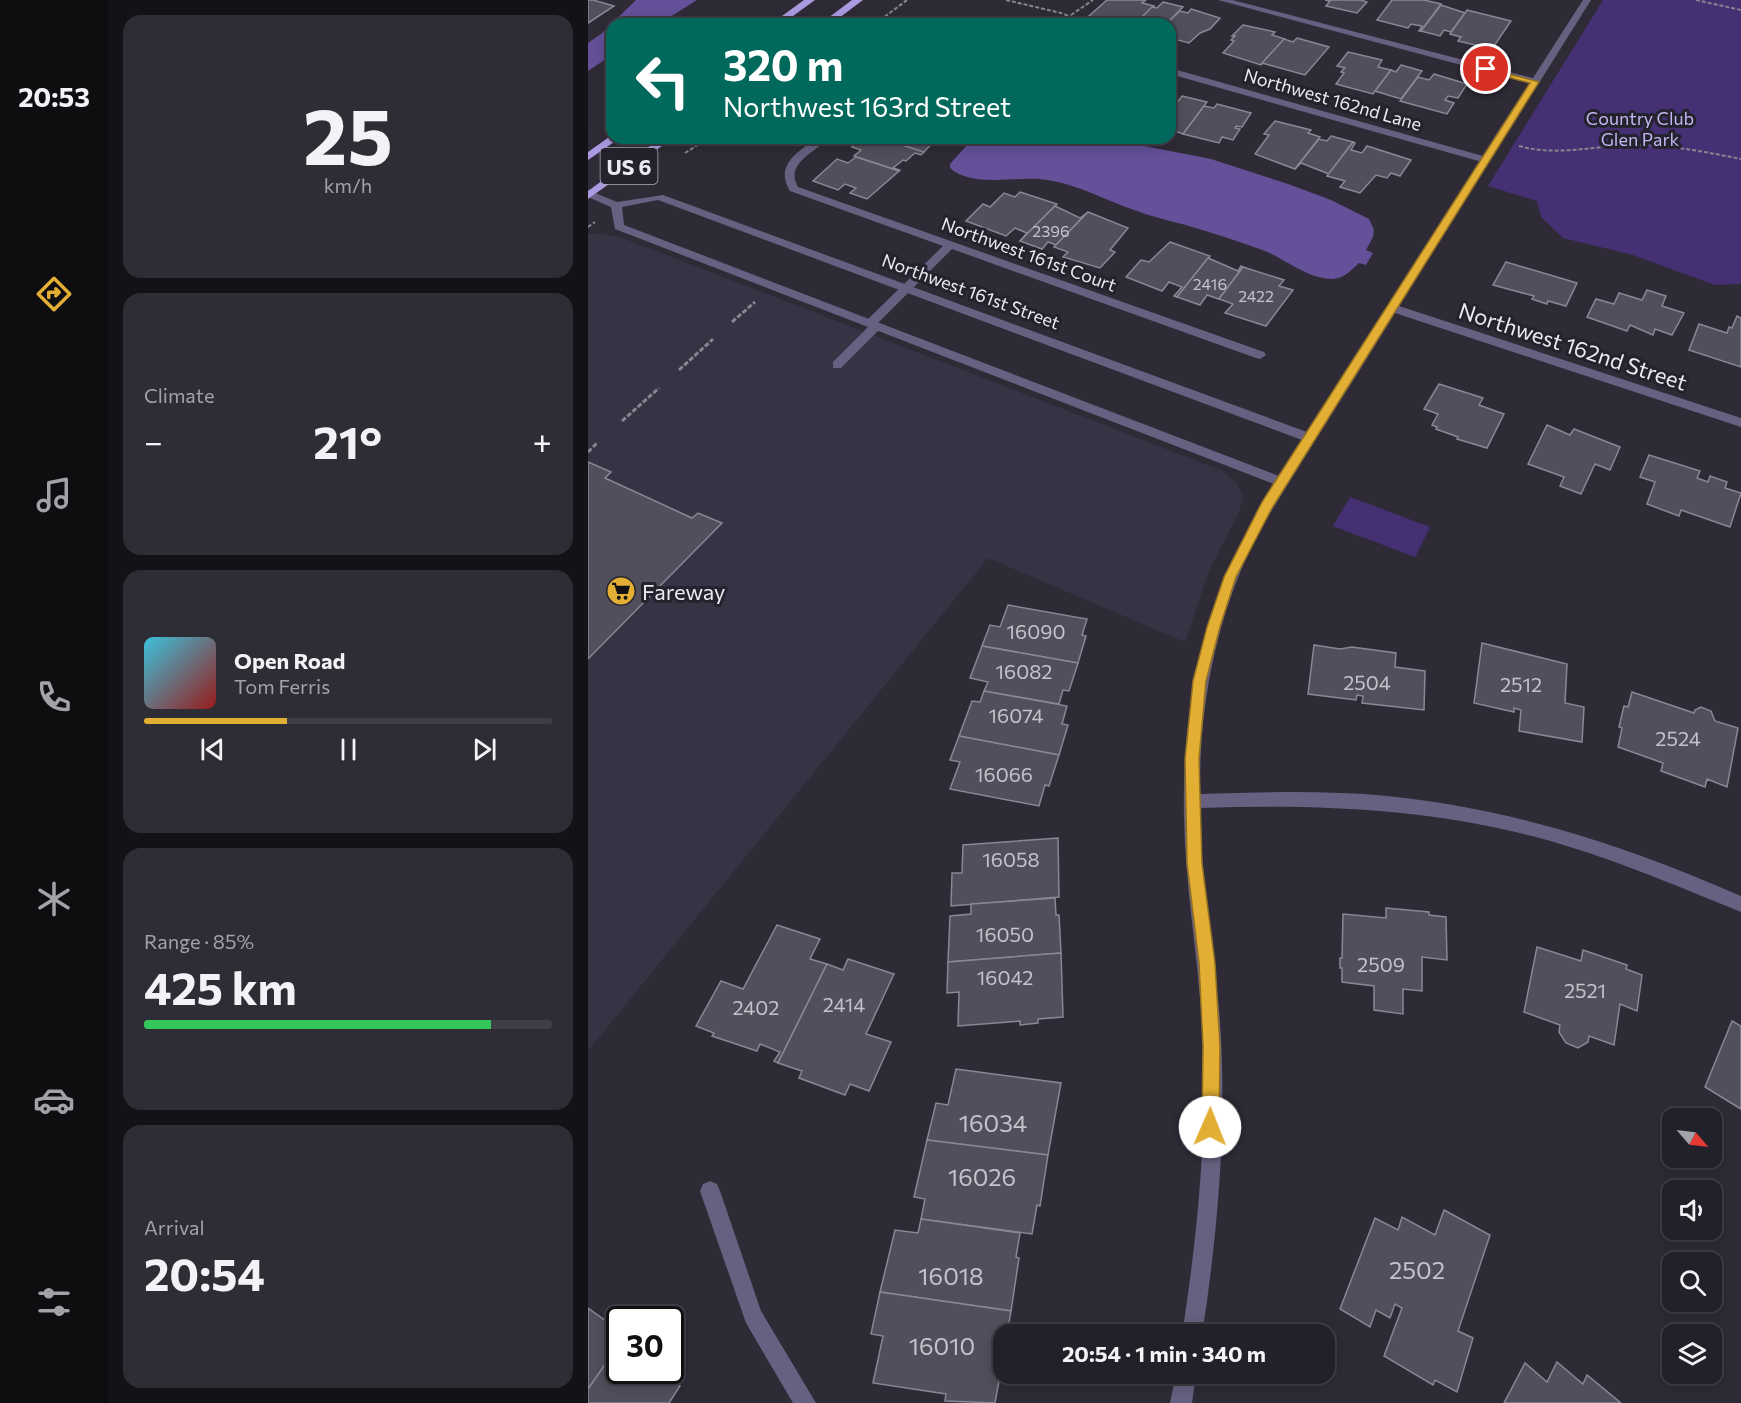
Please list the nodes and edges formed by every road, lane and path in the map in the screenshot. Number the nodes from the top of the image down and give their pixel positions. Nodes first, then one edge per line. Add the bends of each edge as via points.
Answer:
1 (810, 0) edge
2 (858, 0) edge
3 (907, 0) edge
4 (1006, 0) edge
5 (1092, 0) edge
6 (1222, 0) edge
7 (1587, 0) edge
8 (1696, 0) edge
9 (1741, 10) edge
10 (1071, 15) junction
11 (784, 18) edge
12 (833, 18) edge
13 (883, 18) edge
14 (1078, 18) edge
15 (1176, 72) edge
16 (1535, 82) junction
17 (1499, 139) junction
18 (606, 144) edge
19 (660, 144) edge
20 (817, 144) edge
21 (588, 157) edge
22 (1486, 159) junction
23 (1741, 159) edge
24 (589, 195) edge
25 (616, 205) junction
26 (950, 245) junction
27 (906, 288) junction
28 (755, 301) dead end
29 (1392, 308) junction
30 (732, 322) dead end
31 (873, 325) junction
32 (714, 339) dead end
33 (1260, 355) dead end
34 (837, 365) dead end
35 (679, 370) dead end
36 (659, 388) dead end
37 (622, 421) dead end
38 (1741, 423) edge
39 (1310, 438) junction
40 (598, 442) dead end
41 (588, 452) edge
42 (1282, 482) junction
43 (1191, 801) junction
44 (1741, 904) edge
45 (710, 1191) dead end
46 (1194, 1324) edge
47 (1184, 1384) edge
48 (805, 1403) edge
49 (1181, 1403) edge

1 - 11 highway
2 - 12 highway
3 - 13 path
4 - 10 path
5 - 10 path
6 - 16 street
7 - 16 street
8 - 9 path
10 - 14 path
15 - 22 street, Northwest 162nd Lane
16 - 17 street
17 - 22 street
17 - 23 path via 1557,154 1646,144
18 - 21 highway, US 6
19 - 24 highway, US 6
20 - 26 street, Northwest 161st Court via 787,174 794,189
22 - 29 street
24 - 25 street
25 - 27 street, Northwest 161st Street via 659,197
25 - 31 street via 619,227
26 - 27 street
26 - 33 street, Northwest 161st Court
27 - 31 street
27 - 39 street, Northwest 161st Street
28 - 30 path
29 - 38 street, Northwest 162nd Street
29 - 39 street
31 - 34 street
31 - 42 street
32 - 35 path
36 - 37 path
39 - 42 street
40 - 41 path
42 - 43 street via 1230,577 1213,627 1195,716
43 - 44 street via 1291,799 1388,803 1483,818 1583,842 1685,878
43 - 46 street via 1212,1046 1210,1167
45 - 48 street via 753,1316
47 - 49 street

